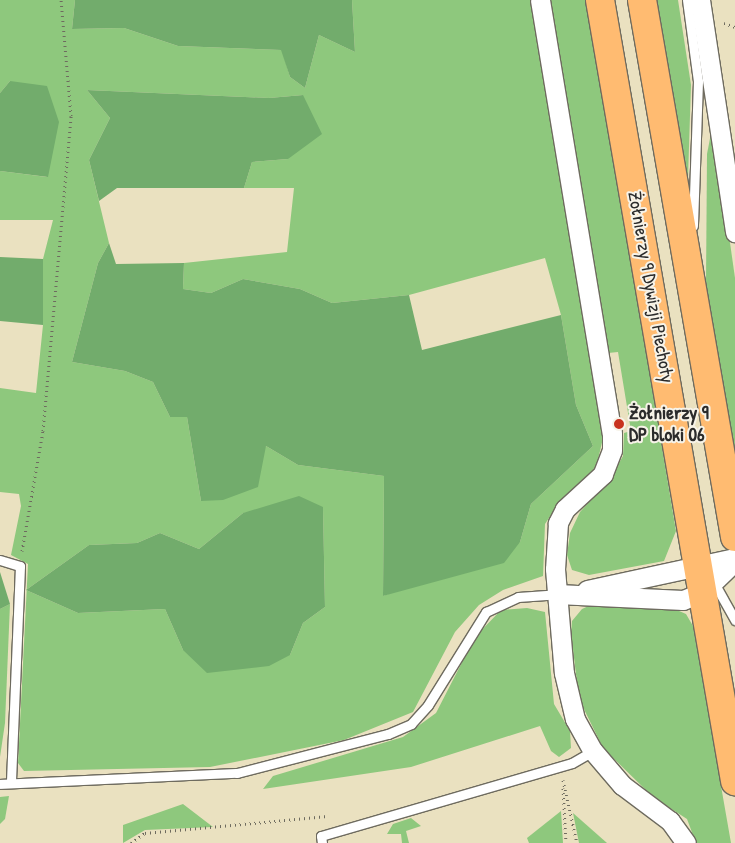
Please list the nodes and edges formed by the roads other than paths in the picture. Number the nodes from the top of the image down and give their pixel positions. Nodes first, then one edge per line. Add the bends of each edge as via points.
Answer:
1 (540, 0) edge
2 (600, 0) edge
3 (642, 0) edge
4 (687, 0) edge
5 (700, 0) edge
6 (735, 232) edge
7 (690, 282) junction
8 (735, 537) edge
9 (0, 560) edge
10 (735, 560) edge
11 (705, 580) junction
12 (581, 592) junction
13 (557, 594) junction
14 (735, 620) edge
15 (592, 752) junction
16 (11, 780) junction
17 (735, 781) edge
18 (0, 784) edge
19 (322, 843) edge
20 (686, 843) edge

1 - 13 street via 612,433 612,450 602,474 566,509 558,523
2 - 11 highway, Żołnierzy 9 Dywizji Piechoty
3 - 7 highway, Żołnierzy 9 Dywizji Piechoty
4 - 7 lane via 698,81
5 - 6 street
7 - 8 highway, Żołnierzy 9 Dywizji Piechoty
9 - 16 lane via 20,566
10 - 11 street
11 - 12 street
11 - 12 street via 683,600
11 - 14 lane
11 - 17 highway, Żołnierzy 9 Dywizji Piechoty
12 - 13 street
13 - 15 street via 569,700
13 - 16 lane via 518,597 486,612 428,705 410,724 388,734 237,772
15 - 19 lane via 560,766 322,836
15 - 20 street via 622,785 670,821
16 - 18 lane

